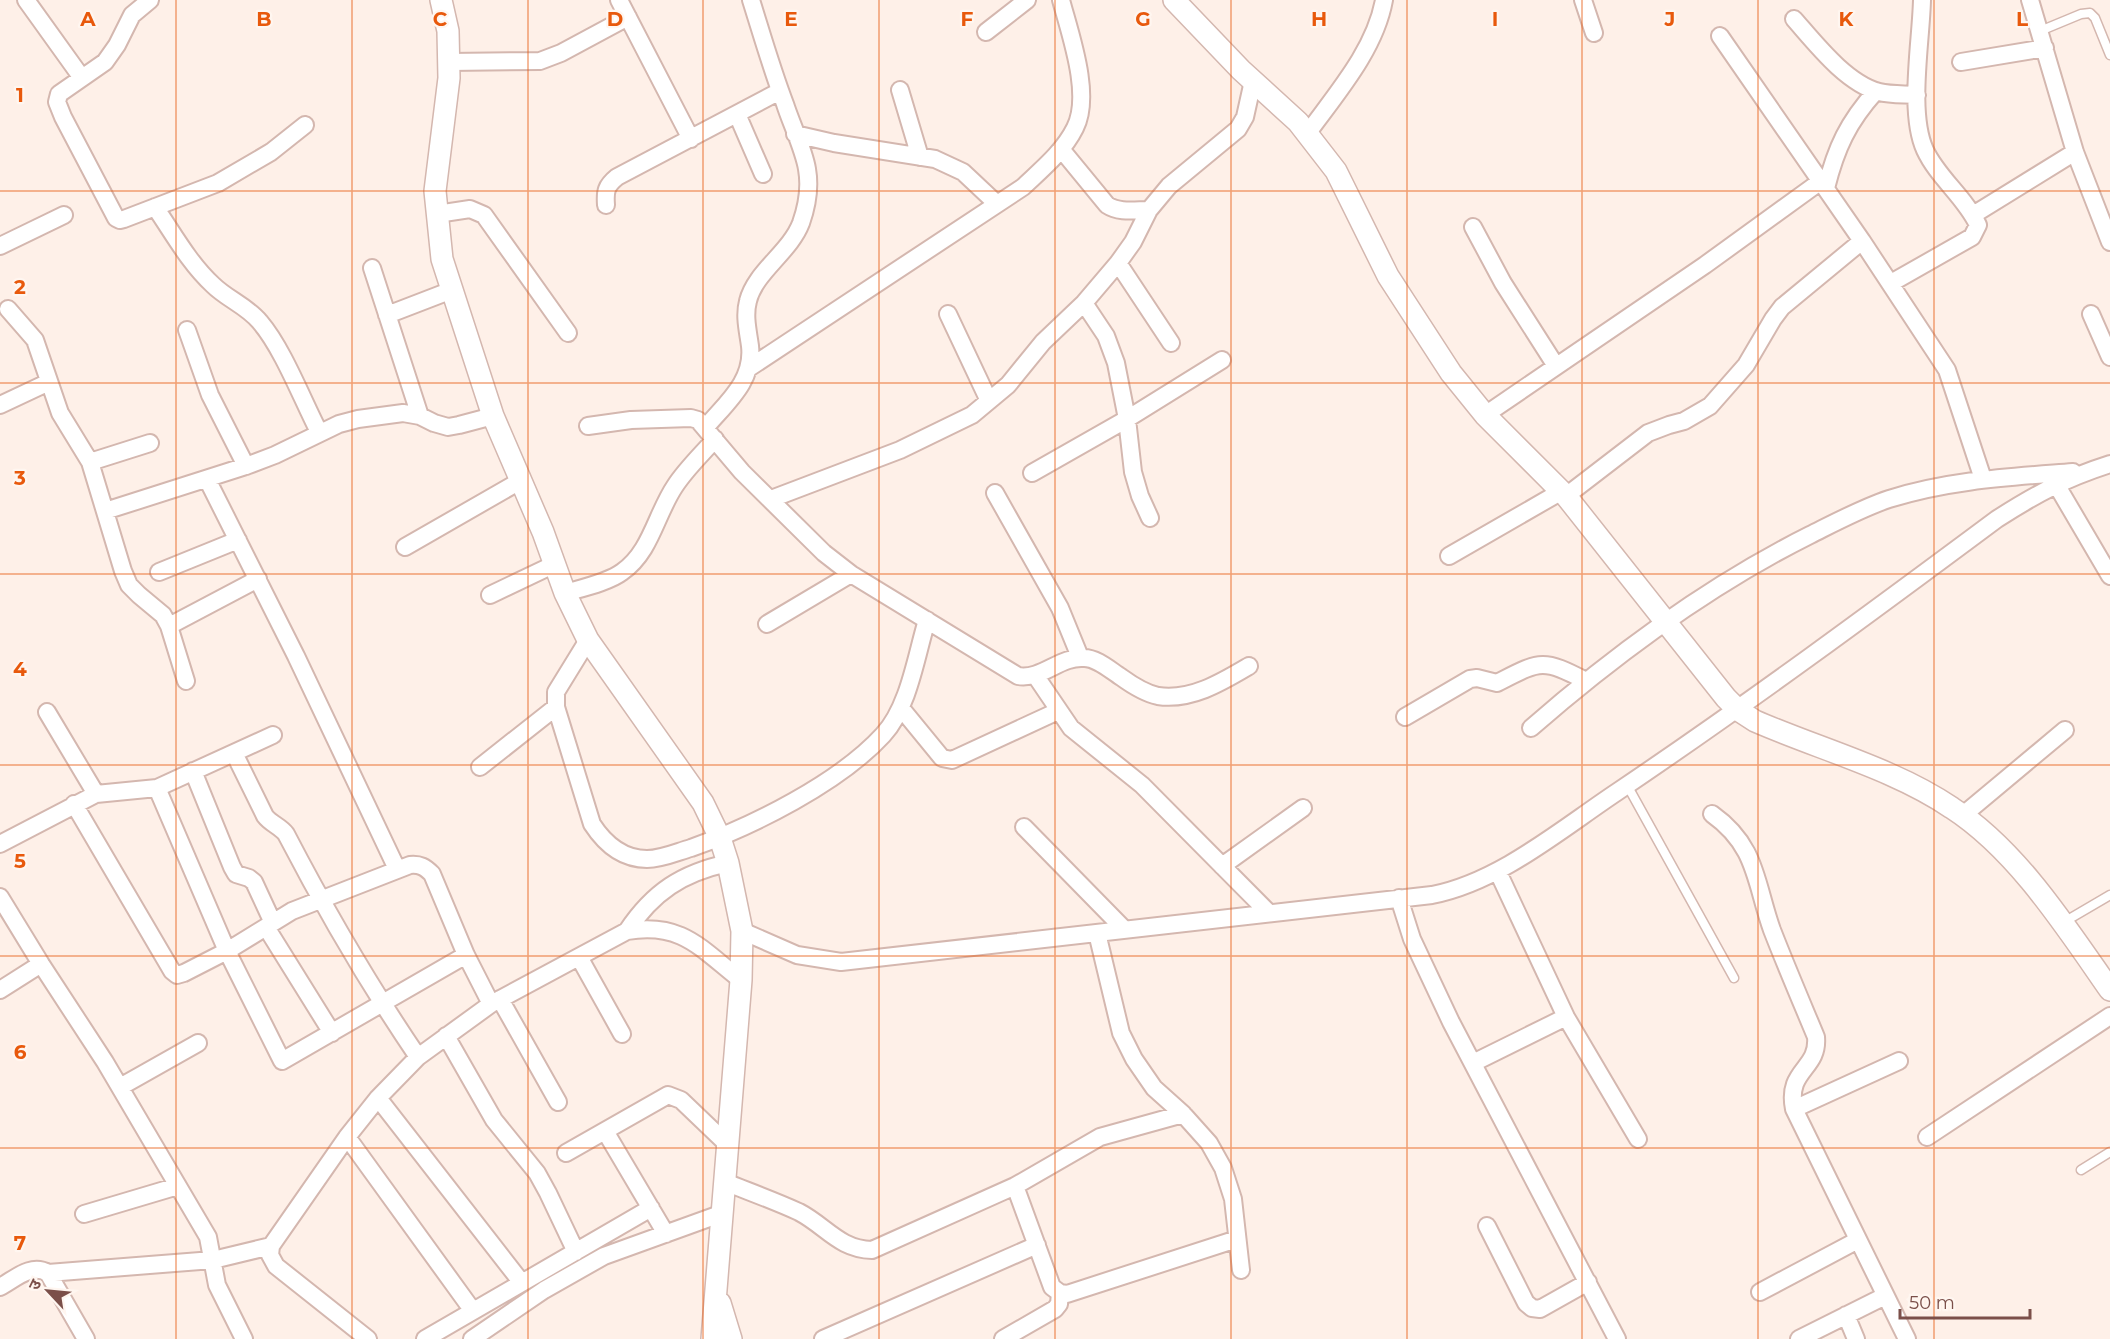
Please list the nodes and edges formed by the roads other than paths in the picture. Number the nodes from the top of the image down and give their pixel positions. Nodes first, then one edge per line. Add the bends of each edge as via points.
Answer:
1 (26, 0) edge
2 (150, 0) edge
3 (441, 0) edge
4 (620, 0) edge
5 (752, 0) edge
6 (1027, 0) edge
7 (1061, 0) edge
8 (1174, 0) edge
9 (1384, 0) edge
10 (1583, 0) edge
11 (1922, 0) edge
12 (2030, 0) edge
13 (628, 17) junction
14 (1794, 19) dead end
15 (2040, 30) junction
16 (986, 32) dead end
17 (1594, 33) dead end
18 (1720, 36) dead end
19 (2045, 48) junction
20 (2110, 56) edge
21 (449, 62) junction
22 (1961, 62) dead end
23 (82, 78) junction
24 (1253, 81) junction
25 (900, 90) dead end
26 (1876, 91) junction
27 (780, 92) junction
28 (1917, 95) junction
29 (737, 114) junction
30 (305, 125) dead end
31 (795, 134) junction
32 (1307, 134) junction
33 (691, 139) junction
34 (1061, 149) junction
35 (2075, 152) junction
36 (920, 157) junction
37 (763, 174) dead end
38 (1824, 185) junction
39 (996, 203) junction
40 (606, 205) dead end
41 (155, 207) junction
42 (1149, 210) junction
43 (437, 214) junction
44 (64, 215) dead end
45 (1973, 215) junction
46 (1473, 227) dead end
47 (1862, 241) junction
48 (2110, 242) edge
49 (0, 246) edge
50 (1118, 263) junction
51 (372, 268) dead end
52 (1891, 283) junction
53 (452, 290) junction
54 (1084, 303) junction
55 (8, 309) dead end
56 (948, 314) dead end
57 (2091, 314) dead end
58 (387, 315) junction
59 (187, 330) dead end
60 (568, 333) dead end
61 (1171, 343) dead end
62 (2110, 357) edge
63 (1222, 360) dead end
64 (1556, 366) junction
65 (749, 368) junction
66 (49, 382) junction
67 (989, 401) junction
68 (0, 405) edge
69 (1485, 415) junction
70 (420, 416) junction
71 (493, 416) junction
72 (1127, 419) junction
73 (588, 426) dead end
74 (319, 432) junction
75 (710, 433) junction
76 (150, 443) dead end
77 (90, 462) junction
78 (2110, 464) edge
79 (246, 466) junction
80 (2088, 471) junction
81 (1032, 473) dead end
82 (207, 479) junction
83 (1983, 479) junction
84 (520, 481) junction
85 (2056, 484) junction
86 (995, 493) dead end
87 (1564, 493) junction
88 (771, 499) junction
89 (105, 511) junction
90 (1150, 518) dead end
91 (238, 540) junction
92 (405, 547) dead end
93 (1449, 556) dead end
94 (555, 564) junction
95 (159, 572) dead end
96 (851, 574) junction
97 (2110, 576) edge
98 (258, 579) junction
99 (565, 593) junction
100 (490, 595) dead end
101 (927, 620) junction
102 (1664, 621) junction
103 (767, 624) dead end
104 (169, 626) junction
105 (588, 640) junction
106 (1080, 657) junction
107 (1249, 666) dead end
108 (1035, 675) junction
109 (186, 681) dead end
110 (1586, 681) junction
111 (556, 706) junction
112 (901, 708) junction
113 (1738, 710) junction
114 (1058, 711) junction
115 (47, 712) dead end
116 (1405, 717) dead end
117 (1531, 728) dead end
118 (2066, 730) dead end
119 (273, 735) dead end
120 (234, 753) junction
121 (480, 767) dead end
122 (193, 771) junction
123 (1627, 785) junction
124 (150, 788) junction
125 (96, 794) junction
126 (74, 804) junction
127 (1303, 808) dead end
128 (1712, 814) dead end
129 (1962, 816) junction
130 (1024, 827) dead end
131 (720, 838) junction
132 (0, 844) edge
133 (728, 863) junction
134 (1222, 866) junction
135 (398, 869) junction
136 (1498, 872) junction
137 (2110, 895) edge
138 (0, 897) edge
139 (1399, 898) junction
140 (319, 899) junction
141 (1269, 913) junction
142 (6, 921) edge
143 (2063, 922) junction
144 (270, 925) junction
145 (1125, 930) junction
146 (627, 931) junction
147 (742, 931) junction
148 (1097, 933) junction
149 (227, 951) junction
150 (466, 955) junction
151 (579, 957) junction
152 (41, 964) junction
153 (1734, 978) dead end
154 (741, 980) junction
155 (0, 990) edge
156 (2110, 990) edge
157 (496, 1001) junction
158 (381, 1004) junction
159 (2110, 1016) edge
160 (1566, 1017) junction
161 (332, 1033) junction
162 (622, 1034) dead end
163 (446, 1036) junction
164 (198, 1043) dead end
165 (418, 1057) junction
166 (1899, 1061) dead end
167 (1473, 1063) junction
168 (120, 1087) junction
169 (378, 1098) junction
170 (558, 1102) dead end
171 (1794, 1109) junction
172 (1183, 1114) junction
173 (605, 1131) junction
174 (347, 1137) junction
175 (1927, 1137) dead end
176 (1638, 1139) dead end
177 (728, 1145) junction
178 (2110, 1152) edge
179 (566, 1153) dead end
180 (2081, 1170) dead end
181 (725, 1182) junction
182 (178, 1186) junction
183 (1015, 1186) junction
184 (651, 1208) junction
185 (723, 1213) junction
186 (84, 1214) dead end
187 (1487, 1226) dead end
188 (666, 1234) junction
189 (1238, 1239) junction
190 (1858, 1240) junction
191 (1037, 1245) junction
192 (271, 1246) junction
193 (576, 1252) junction
194 (213, 1260) junction
195 (1241, 1270) dead end
196 (48, 1274) junction
197 (522, 1282) junction
198 (1588, 1282) junction
199 (0, 1287) edge
200 (1760, 1292) dead end
201 (1059, 1293) junction
202 (717, 1294) junction
203 (1885, 1296) junction
204 (473, 1311) junction
205 (1846, 1316) junction
206 (86, 1339) edge
207 (244, 1339) edge
208 (368, 1339) edge
209 (425, 1339) edge
210 (472, 1339) edge
211 (712, 1339) edge
212 (731, 1339) edge
213 (823, 1339) edge
214 (1003, 1339) edge
215 (1617, 1339) edge
216 (1799, 1339) edge
217 (1856, 1339) edge
218 (1907, 1339) edge

1 - 23 street
2 - 23 street via 132,15 105,62
3 - 21 street via 448,30
4 - 13 street
5 - 27 street
6 - 16 street
7 - 34 street via 1079,67 1081,104 1076,126
8 - 24 street
9 - 32 street via 1370,40
10 - 17 street
11 - 28 street
12 - 15 street
13 - 21 street via 540,61
13 - 33 street
14 - 26 street via 1850,77
15 - 19 street
15 - 20 lane via 2090,13
18 - 38 street
19 - 22 street
19 - 35 street
21 - 43 street via 435,191
23 - 41 street via 59,94 57,102 113,214 120,220
24 - 32 street
24 - 42 street via 1245,117 1238,129 1169,186
25 - 36 street
26 - 28 street
26 - 38 street via 1843,136
27 - 29 street
27 - 31 street
28 - 45 street via 1925,149
29 - 33 street
29 - 37 street
30 - 41 street via 240,171
31 - 36 street
31 - 65 street via 807,169 807,200 791,242 754,286 748,301
32 - 69 street via 1336,171 1388,276 1451,373
33 - 40 street via 617,177 608,184
34 - 39 street via 1023,187
34 - 42 street via 1107,205 1113,209
35 - 45 street
35 - 48 street
36 - 39 street via 935,159 963,172
38 - 47 street
38 - 64 street
39 - 65 street
41 - 74 street via 202,274 260,322 276,345
42 - 50 street
43 - 53 street via 442,259
43 - 60 street via 470,208 484,215
44 - 49 street
45 - 52 street via 1978,225 1972,237
46 - 64 street
47 - 52 street
47 - 87 street via 1782,307 1746,365 1710,406 1684,422 1648,433
50 - 54 street
50 - 61 street
51 - 58 street
52 - 83 street via 1947,370
53 - 58 street
53 - 71 street
54 - 67 street
54 - 72 street via 1113,354
55 - 66 street via 35,340
56 - 67 street
57 - 62 street
58 - 70 street
59 - 79 street via 210,395
63 - 72 street
64 - 69 street
65 - 75 street via 744,383
66 - 68 street
66 - 77 street via 60,413
67 - 88 street via 972,415 900,450
69 - 87 street
70 - 71 street via 448,427
70 - 74 street via 403,413 358,419
71 - 84 street
72 - 81 street
72 - 90 street via 1133,472
73 - 75 street via 691,418
74 - 79 street
75 - 88 street
75 - 99 street via 664,504 646,546 632,565 619,575
76 - 77 street
77 - 89 street
78 - 80 street
79 - 82 street
80 - 83 street
80 - 85 street
82 - 89 street
82 - 91 street
83 - 102 street via 1887,500 1837,521 1762,559
84 - 92 street
84 - 94 street
85 - 97 street
85 - 113 street via 1997,519
86 - 106 street via 1060,608
87 - 93 street
87 - 102 street
88 - 96 street via 824,554
89 - 104 street via 129,585 163,615
91 - 95 street
91 - 98 street
94 - 99 street
94 - 100 street
96 - 101 street
96 - 103 street
98 - 104 street
98 - 135 street
99 - 105 street
101 - 108 street via 1018,676
101 - 112 street
102 - 110 street
102 - 113 street
104 - 109 street
105 - 111 street via 556,692
105 - 131 street via 703,803
106 - 107 street via 1091,658 1142,690 1159,696 1213,687
106 - 108 street
108 - 114 street
110 - 116 street via 1559,667 1533,665 1497,683 1470,679
110 - 117 street
111 - 121 street
111 - 131 street via 592,824 615,850 648,859
112 - 114 street via 942,758 952,760
112 - 131 street via 884,733 854,763 799,798
113 - 123 street
113 - 129 street via 1928,793
114 - 134 street via 1071,728 1142,785
115 - 125 street
118 - 129 street
119 - 120 street
120 - 122 street
120 - 140 street via 265,816 286,834
122 - 124 street
122 - 144 street via 232,867 236,874 254,882
123 - 136 street
123 - 153 lane
124 - 125 street
124 - 149 street
125 - 126 street
126 - 132 street
126 - 149 street via 172,971 177,975 184,973
127 - 134 street
128 - 171 street via 1728,825 1750,856 1772,929 1816,1037 1813,1057 1794,1081
129 - 143 street via 1996,842
130 - 145 street
131 - 133 street
133 - 146 street via 707,867 670,885 646,906
133 - 147 street
134 - 141 street
135 - 140 street
135 - 150 street via 417,864 432,874
136 - 139 street via 1454,891
136 - 160 street
137 - 143 lane
138 - 142 street
139 - 141 street
139 - 167 street via 1412,939
140 - 144 street
140 - 158 street
141 - 145 street
142 - 152 street
143 - 156 street
144 - 149 street
144 - 161 street
145 - 148 street
146 - 151 street
146 - 154 street via 664,929 685,937
147 - 148 street via 796,955 841,962
147 - 154 street
148 - 172 street via 1121,1033 1154,1088
149 - 161 street via 282,1061
150 - 157 street
150 - 158 street
151 - 157 street
151 - 162 street
152 - 155 street
152 - 168 street
154 - 177 street
157 - 163 street
157 - 170 street
158 - 161 street
158 - 165 street
159 - 175 street
160 - 167 street
160 - 176 street
163 - 165 street
163 - 193 street via 495,1120 537,1173
164 - 168 street
165 - 169 street
166 - 171 street
167 - 198 street
168 - 182 street
169 - 174 street
169 - 197 street
171 - 190 street
172 - 183 street via 1100,1137
172 - 189 street via 1209,1143 1223,1167 1233,1199
173 - 177 street via 668,1095 681,1100
173 - 179 street
173 - 184 street
174 - 192 street
174 - 204 street
177 - 181 street
178 - 180 lane
181 - 183 street via 800,1213 840,1242 872,1250
181 - 185 street
182 - 186 street
182 - 194 street via 208,1237
183 - 191 street
184 - 188 street
184 - 193 street
185 - 188 street
185 - 202 street
187 - 198 street via 1532,1308 1540,1309
188 - 210 street via 597,1260
189 - 195 street
189 - 201 street via 1067,1294
190 - 200 street
190 - 203 street
191 - 201 street via 1052,1287
191 - 213 street
192 - 194 street
192 - 208 street via 270,1255 276,1266
193 - 197 street
194 - 196 street
194 - 207 street via 217,1285
196 - 199 street via 32,1269
196 - 206 street
197 - 204 street
198 - 215 street
201 - 214 street via 1055,1309
202 - 211 street
202 - 212 street
203 - 205 street
203 - 218 street
204 - 209 street
205 - 216 street
205 - 217 street

